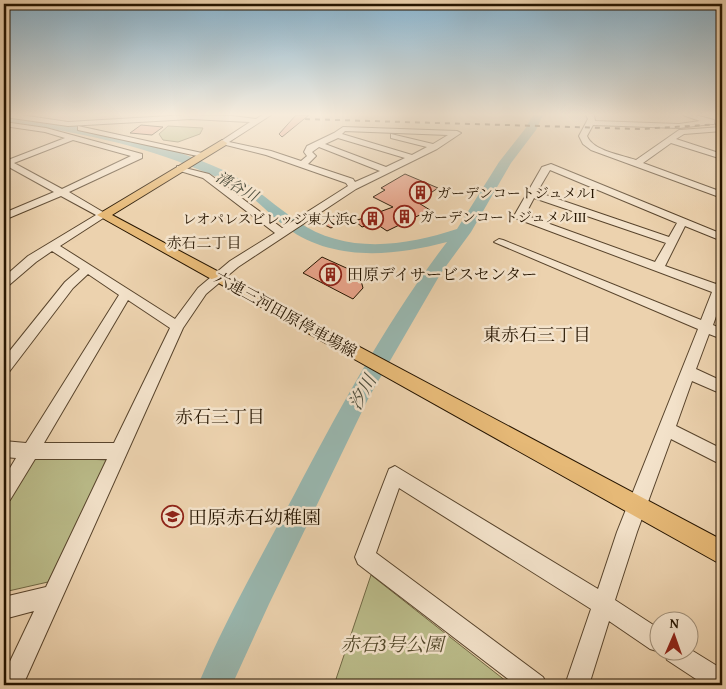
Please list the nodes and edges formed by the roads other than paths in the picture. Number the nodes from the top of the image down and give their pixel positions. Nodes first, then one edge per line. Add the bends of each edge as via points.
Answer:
1 (46, 147) edge
2 (108, 147) edge
3 (161, 147) edge
4 (215, 147) edge
5 (238, 147) edge
6 (313, 147) edge
7 (327, 147) edge
8 (377, 147) edge
9 (434, 147) edge
10 (593, 147) edge
11 (660, 147) edge
12 (692, 147) edge
13 (200, 157) junction
14 (722, 157) edge
15 (413, 158) junction
16 (5, 162) edge
17 (303, 164) junction
18 (636, 164) junction
19 (182, 168) junction
20 (386, 170) junction
21 (353, 187) junction
22 (62, 192) junction
23 (532, 194) junction
24 (722, 195) edge
25 (104, 215) junction
26 (4, 217) edge
27 (682, 221) junction
28 (282, 233) junction
29 (722, 238) edge
30 (672, 241) junction
31 (499, 242) dead end
32 (52, 246) junction
33 (658, 267) junction
34 (88, 268) junction
35 (220, 277) junction
36 (4, 283) edge
37 (721, 288) edge
38 (126, 293) junction
39 (177, 326) junction
40 (705, 327) junction
41 (722, 334) edge
42 (4, 368) edge
43 (688, 372) junction
44 (722, 388) edge
45 (666, 429) junction
46 (4, 449) edge
47 (31, 451) junction
48 (119, 451) junction
49 (722, 457) edge
50 (4, 494) edge
51 (638, 507) junction
52 (722, 553) edge
53 (54, 595) junction
54 (603, 604) junction
55 (4, 608) edge
56 (648, 634) edge
57 (690, 662) edge
58 (722, 683) edge
59 (11, 685) edge
60 (535, 685) edge
61 (577, 685) edge

1 - 16 street
2 - 22 street via 138,156
3 - 13 street
4 - 13 main road
5 - 17 street
6 - 17 street via 308,150 312,156
7 - 20 street
8 - 15 street
9 - 15 street
10 - 18 street
11 - 18 street
12 - 14 street
13 - 19 main road
15 - 20 street
16 - 22 street
17 - 21 street via 350,181
18 - 24 street
19 - 25 main road
19 - 28 street via 206,176
20 - 21 street
21 - 28 street
22 - 25 street
22 - 26 street
23 - 27 street via 546,167 551,167
23 - 30 street
23 - 33 street via 519,216
25 - 32 street
25 - 35 main road, 六連三河田原停車場線
27 - 29 street
27 - 30 street
28 - 35 street
30 - 33 street
31 - 40 street
32 - 34 street
32 - 36 street
33 - 37 street
34 - 38 street
34 - 42 street via 69,284
35 - 39 street via 202,291
35 - 51 main road, 六連三河田原停車場線
37 - 40 street
38 - 39 street
38 - 47 street
39 - 48 street
40 - 41 street
40 - 43 street
43 - 44 street
43 - 45 street
45 - 49 street
45 - 51 street
46 - 47 street
47 - 48 street
47 - 50 street
48 - 53 street
51 - 52 main road, 六連三河田原停車場線
51 - 54 street
53 - 55 street
53 - 59 street
54 - 56 street
54 - 60 street via 396,475 365,558
54 - 61 street
57 - 58 street

